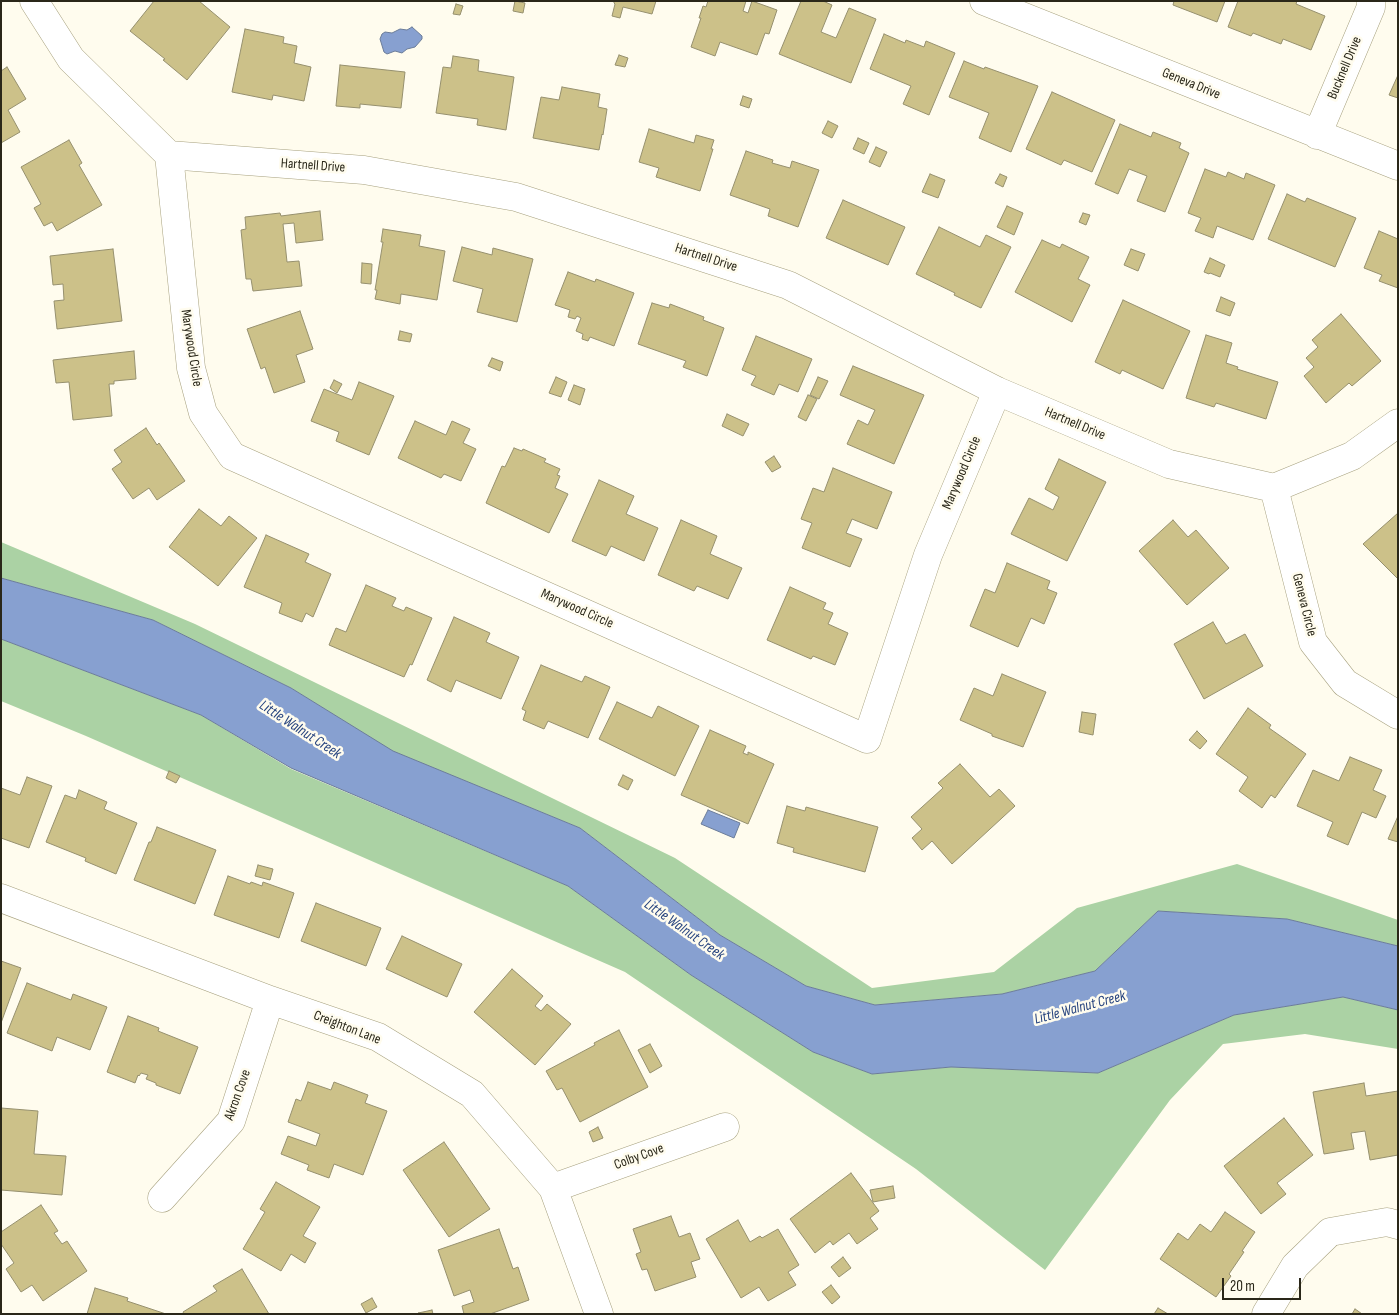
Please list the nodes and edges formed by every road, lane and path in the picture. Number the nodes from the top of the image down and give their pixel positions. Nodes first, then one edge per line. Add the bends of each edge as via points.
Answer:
1 (34, 1) edge
2 (984, 1) edge
3 (1371, 1) edge
4 (1317, 135) junction
5 (169, 155) junction
6 (1398, 166) edge
7 (997, 391) junction
8 (1398, 423) edge
9 (1274, 488) junction
10 (1398, 715) edge
11 (1, 898) edge
12 (270, 1000) junction
13 (725, 1127) dead end
14 (553, 1188) junction
15 (162, 1198) dead end
16 (1398, 1225) edge
17 (599, 1314) edge
18 (1266, 1314) edge

1 - 5 street via 72,59
2 - 4 street, Geneva Drive
3 - 4 street, Bucknell Drive
4 - 6 street, Geneva Drive
5 - 7 street, Hartnell Drive via 364,170 516,197 788,285
5 - 7 street, Marywood Circle via 191,368 203,413 232,456 867,738 928,555
7 - 9 street, Hartnell Drive via 1169,464
8 - 9 street via 1352,456
9 - 10 street, Geneva Circle via 1313,642 1346,683
11 - 12 street, Creighton Lane
12 - 14 street, Creighton Lane via 378,1038 472,1094
12 - 15 street, Akron Cove via 231,1121
13 - 14 street, Colby Cove
14 - 17 street, Creighton Lane
16 - 18 street via 1387,1222 1330,1232 1295,1266

